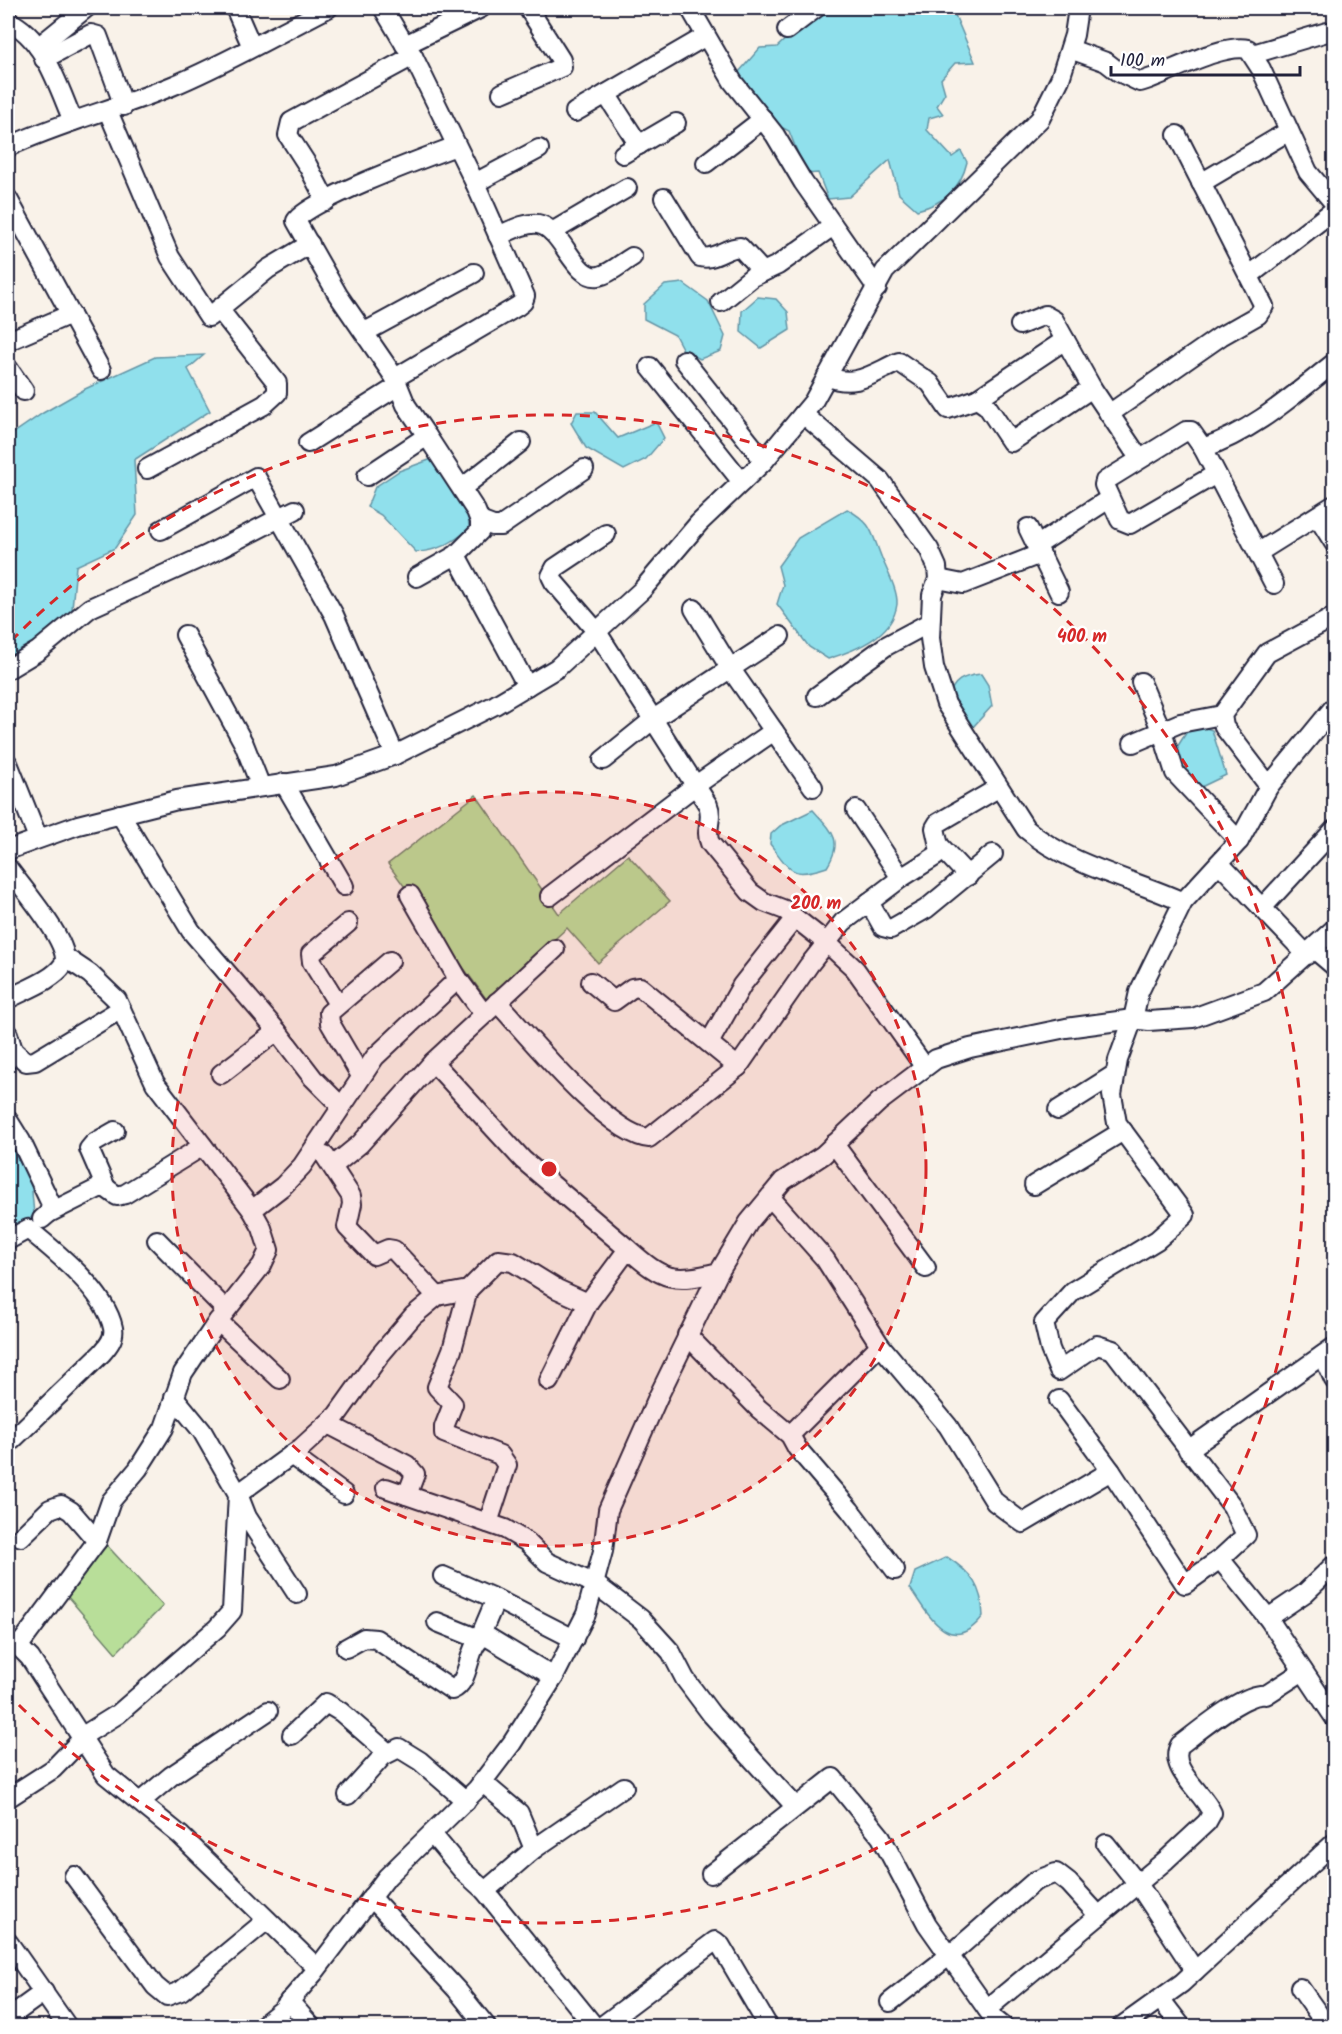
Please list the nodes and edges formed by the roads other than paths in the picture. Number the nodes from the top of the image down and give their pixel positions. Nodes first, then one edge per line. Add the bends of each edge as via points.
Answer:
1 (86, 8) edge
2 (235, 8) edge
3 (328, 8) edge
4 (383, 8) edge
5 (481, 8) edge
6 (528, 8) edge
7 (690, 8) edge
8 (816, 8) edge
9 (1078, 8) edge
10 (8, 21) edge
11 (787, 30) dead end
12 (1327, 32) dead end
13 (706, 36) junction
14 (252, 47) junction
15 (1070, 49) junction
16 (409, 51) junction
17 (41, 53) junction
18 (1253, 54) junction
19 (502, 93) dead end
20 (606, 93) junction
21 (116, 108) junction
22 (575, 112) dead end
23 (763, 119) junction
24 (73, 121) junction
25 (676, 123) dead end
26 (1289, 131) junction
27 (1177, 135) dead end
28 (639, 145) junction
29 (456, 146) junction
30 (8, 147) edge
31 (539, 148) dead end
32 (623, 154) dead end
33 (706, 163) dead end
34 (475, 183) junction
35 (1200, 183) junction
36 (627, 188) dead end
37 (664, 198) dead end
38 (8, 199) edge
39 (326, 201) junction
40 (1335, 203) edge
41 (1335, 210) edge
42 (832, 226) junction
43 (552, 232) junction
44 (498, 236) junction
45 (310, 244) junction
46 (632, 257) dead end
47 (763, 272) junction
48 (474, 273) dead end
49 (1250, 275) junction
50 (878, 288) junction
51 (721, 302) dead end
52 (219, 309) junction
53 (71, 314) junction
54 (1020, 326) dead end
55 (365, 332) junction
56 (1065, 340) junction
57 (8, 341) edge
58 (684, 360) dead end
59 (1335, 363) edge
60 (650, 367) dead end
61 (8, 368) edge
62 (101, 370) dead end
63 (827, 376) junction
64 (396, 382) junction
65 (1092, 388) junction
66 (24, 391) dead end
67 (978, 399) junction
68 (803, 414) junction
69 (1109, 414) junction
70 (427, 436) junction
71 (308, 442) dead end
72 (521, 442) dead end
73 (1203, 448) junction
74 (1138, 458) junction
75 (764, 461) junction
76 (147, 469) dead end
77 (584, 469) dead end
78 (1216, 474) junction
79 (367, 476) dead end
80 (742, 482) junction
81 (462, 488) junction
82 (1109, 499) junction
83 (1335, 505) edge
84 (287, 514) junction
85 (1317, 516) junction
86 (480, 521) junction
87 (1028, 528) dead end
88 (161, 530) dead end
89 (606, 534) dead end
90 (1335, 543) edge
91 (1038, 550) junction
92 (1259, 552) junction
93 (456, 555) junction
94 (417, 577) dead end
95 (938, 579) junction
96 (1274, 584) dead end
97 (1059, 592) dead end
98 (694, 609) dead end
99 (1335, 617) edge
100 (929, 623) junction
101 (597, 632) junction
102 (185, 635) dead end
103 (780, 636) dead end
104 (730, 668) junction
105 (8, 669) edge
106 (1141, 682) dead end
107 (527, 686) junction
108 (818, 696) dead end
109 (1334, 707) edge
110 (1221, 715) junction
111 (655, 718) junction
112 (774, 731) junction
113 (1162, 732) junction
114 (1133, 743) dead end
115 (395, 756) junction
116 (603, 760) dead end
117 (8, 763) edge
118 (284, 783) junction
119 (696, 785) junction
120 (1269, 786) junction
121 (261, 787) junction
122 (813, 787) dead end
123 (998, 788) junction
124 (856, 810) dead end
125 (120, 814) junction
126 (1335, 830) edge
127 (38, 838) junction
128 (1239, 841) junction
129 (940, 846) junction
130 (8, 850) edge
131 (993, 854) dead end
132 (1219, 862) junction
133 (8, 868) edge
134 (968, 876) junction
135 (901, 878) junction
136 (344, 886) dead end
137 (410, 895) dead end
138 (550, 896) dead end
139 (869, 902) junction
140 (1182, 902) junction
141 (1262, 908) junction
142 (795, 918) junction
143 (348, 923) dead end
144 (1335, 929) edge
145 (827, 943) junction
146 (555, 949) dead end
147 (1310, 952) junction
148 (66, 958) junction
149 (390, 962) dead end
150 (1335, 966) edge
151 (458, 979) junction
152 (591, 982) dead end
153 (8, 999) edge
154 (338, 1004) junction
155 (491, 1008) junction
156 (121, 1009) junction
157 (1133, 1019) junction
158 (277, 1031) junction
159 (709, 1043) junction
160 (9, 1048) edge
161 (433, 1062) junction
162 (924, 1066) junction
163 (738, 1067) junction
164 (221, 1074) dead end
165 (1115, 1074) junction
166 (361, 1076) junction
167 (341, 1106) junction
168 (1058, 1110) dead end
169 (8, 1120) edge
170 (115, 1131) dead end
171 (1123, 1131) junction
172 (834, 1144) junction
173 (318, 1145) junction
174 (203, 1146) junction
175 (333, 1166) junction
176 (1034, 1185) dead end
177 (106, 1188) junction
178 (770, 1197) junction
179 (252, 1210) junction
180 (49, 1212) junction
181 (28, 1229) junction
182 (8, 1240) edge
183 (157, 1240) dead end
184 (628, 1249) junction
185 (926, 1268) dead end
186 (719, 1272) junction
187 (468, 1290) junction
188 (437, 1296) junction
189 (588, 1302) junction
190 (222, 1316) junction
191 (687, 1335) junction
192 (880, 1345) junction
193 (1329, 1351) edge
194 (280, 1378) dead end
195 (1335, 1380) edge
196 (549, 1381) dead end
197 (174, 1397) junction
198 (1059, 1400) dead end
199 (328, 1424) junction
200 (790, 1435) junction
201 (8, 1444) edge
202 (1188, 1450) junction
203 (291, 1455) junction
204 (1111, 1471) junction
205 (386, 1488) dead end
206 (238, 1494) junction
207 (344, 1494) dead end
208 (407, 1496) junction
209 (488, 1523) junction
210 (21, 1537) dead end
211 (97, 1541) junction
212 (1220, 1559) junction
213 (1335, 1565) edge
214 (896, 1570) dead end
215 (443, 1576) dead end
216 (595, 1584) junction
217 (297, 1594) dead end
218 (496, 1599) junction
219 (1268, 1618) junction
220 (437, 1622) dead end
221 (479, 1639) junction
222 (574, 1639) junction
223 (13, 1644) edge
224 (346, 1648) dead end
225 (1303, 1671) junction
226 (554, 1677) junction
227 (268, 1711) dead end
228 (1335, 1717) edge
229 (292, 1735) dead end
230 (81, 1741) junction
231 (387, 1752) junction
232 (482, 1782) junction
233 (624, 1787) dead end
234 (348, 1795) dead end
235 (8, 1797) edge
236 (466, 1801) junction
237 (140, 1802) junction
238 (795, 1806) junction
239 (432, 1834) junction
240 (1106, 1844) dead end
241 (1334, 1845) edge
242 (534, 1849) junction
243 (711, 1874) dead end
244 (74, 1876) dead end
245 (1138, 1884) junction
246 (485, 1891) junction
247 (371, 1897) junction
248 (1099, 1916) junction
249 (267, 1920) junction
250 (8, 1942) edge
251 (950, 1955) junction
252 (317, 1968) junction
253 (1195, 1971) junction
254 (1300, 1988) dead end
255 (44, 1992) junction
256 (1161, 2000) junction
257 (290, 2001) junction
258 (890, 2002) dead end
259 (8, 2018) edge
260 (992, 2020) edge
261 (68, 2026) edge
262 (262, 2026) edge
263 (311, 2026) edge
264 (486, 2026) edge
265 (594, 2026) edge
266 (602, 2026) edge
267 (768, 2026) edge
268 (1122, 2026) edge
269 (1181, 2026) edge
270 (1327, 2026) edge

1 - 17 street
2 - 14 street
3 - 14 street
4 - 16 street
5 - 16 street
6 - 19 street via 562,67
7 - 13 street
8 - 11 street
9 - 15 street
10 - 17 street via 26,30
12 - 18 street
13 - 20 street
13 - 23 street via 733,82
14 - 21 street via 175,85
15 - 18 street via 1106,62 1140,81 1239,47
15 - 50 street via 1040,119 885,271
16 - 29 street
16 - 39 street via 291,122 288,135
17 - 21 street via 91,34 98,36
17 - 24 street
18 - 26 street
20 - 22 street
20 - 28 street
21 - 24 street
21 - 52 street via 170,257 208,317
23 - 33 street
23 - 42 street
24 - 30 street
25 - 28 street
26 - 35 street
26 - 40 street via 1308,172
27 - 35 street
28 - 32 street
29 - 34 street
29 - 39 street
31 - 34 street
34 - 44 street
35 - 49 street
36 - 43 street
37 - 47 street via 700,257 706,259 740,247
38 - 53 street
39 - 45 street via 296,221
41 - 49 street
42 - 47 street
42 - 50 street
43 - 44 street via 538,224 528,224
43 - 46 street via 590,275 600,276
44 - 64 street via 525,296 523,302
45 - 52 street via 268,269
45 - 55 street via 338,295
47 - 51 street
48 - 55 street
49 - 69 street via 1264,300 1263,310
50 - 63 street
52 - 76 street via 277,383 277,393 264,405
53 - 57 street
53 - 62 street
54 - 56 street via 1050,316
55 - 64 street
56 - 65 street
56 - 67 street
58 - 75 street
59 - 73 street via 1262,419
60 - 80 street
61 - 66 street
63 - 67 street via 852,383 899,362 930,383 948,409
63 - 68 street
64 - 70 street
64 - 71 street
65 - 67 street via 1011,442
65 - 69 street
68 - 75 street
68 - 95 street via 880,480 929,549
69 - 74 street
70 - 79 street
70 - 81 street
72 - 81 street
73 - 74 street via 1189,430
73 - 78 street
74 - 82 street via 1105,481
75 - 80 street
77 - 86 street via 501,526
78 - 82 street via 1130,524 1120,520
78 - 92 street
80 - 101 street via 699,523 642,590
81 - 86 street
82 - 91 street
83 - 85 street
84 - 88 street via 256,477
84 - 105 street via 90,608 38,651
84 - 115 street
85 - 90 street
85 - 92 street
86 - 93 street via 480,531
87 - 91 street
89 - 101 street via 555,568 551,576
91 - 95 street via 963,584
91 - 97 street
92 - 96 street
93 - 94 street
93 - 107 street
95 - 100 street
98 - 104 street
99 - 110 street via 1268,652
100 - 108 street via 886,646
100 - 123 street via 934,667 946,704
101 - 107 street via 557,668
101 - 111 street
102 - 121 street via 228,711
103 - 104 street
104 - 111 street
104 - 112 street
106 - 113 street
107 - 115 street
109 - 120 street
110 - 113 street via 1193,719
110 - 120 street via 1224,728
111 - 116 street
111 - 119 street
112 - 119 street
112 - 122 street
113 - 114 street
113 - 128 street via 1174,773
115 - 118 street via 336,776
117 - 127 street
118 - 121 street
118 - 136 street
119 - 138 street
119 - 142 street via 711,811 707,836 710,843 750,892
120 - 128 street
121 - 125 street via 177,800
123 - 129 street via 938,824 935,828
123 - 140 street via 1026,829 1038,839 1082,863
124 - 135 street
125 - 127 street
125 - 158 street via 191,932
126 - 141 street
127 - 130 street
128 - 132 street
129 - 134 street
129 - 135 street via 936,856
131 - 134 street
132 - 140 street
132 - 141 street
133 - 148 street via 62,942
134 - 139 street via 891,930 883,927
135 - 139 street
137 - 151 street
139 - 145 street via 843,922
140 - 157 street via 1139,992
141 - 147 street
142 - 145 street
142 - 159 street via 742,985
143 - 154 street via 311,957
144 - 147 street
145 - 162 street via 871,989
145 - 163 street
146 - 155 street
147 - 150 street
147 - 157 street via 1264,992 1192,1018
148 - 153 street via 57,972
148 - 156 street via 107,988
149 - 154 street
151 - 155 street
151 - 166 street via 397,1034
152 - 159 street via 614,1001 640,987
154 - 166 street via 329,1013 330,1023
155 - 161 street
155 - 163 street via 584,1096 641,1137 649,1138 660,1132
156 - 160 street via 35,1061 26,1062
156 - 174 street via 155,1083
157 - 162 street via 970,1048
157 - 165 street
158 - 164 street
158 - 167 street via 313,1078
159 - 163 street
161 - 175 street via 367,1137
161 - 184 street via 522,1160
162 - 172 street
165 - 168 street
165 - 171 street via 1112,1095 1117,1123
166 - 167 street
167 - 173 street
169 - 180 street via 47,1193
170 - 177 street via 89,1149
171 - 176 street
171 - 202 street via 1185,1215 1157,1240 1073,1291 1044,1323 1059,1371 1097,1345 1113,1350
172 - 178 street via 783,1181
172 - 185 street
173 - 175 street
173 - 179 street via 283,1186
174 - 177 street via 125,1194 117,1196
174 - 179 street
175 - 188 street via 351,1196 347,1227 351,1233 374,1256 394,1250
177 - 180 street
178 - 186 street via 748,1222
178 - 192 street via 825,1259
179 - 190 street via 268,1241 267,1257
180 - 181 street
181 - 182 street
181 - 201 street via 83,1278 109,1318 112,1336 102,1353
183 - 190 street
184 - 186 street via 669,1278
184 - 189 street
186 - 191 street
187 - 188 street
187 - 189 street via 498,1260 513,1262 557,1289
187 - 209 street via 437,1388 453,1404 444,1433 500,1455 507,1464
188 - 199 street via 413,1316
189 - 196 street
190 - 194 street
190 - 197 street via 183,1373
191 - 200 street
191 - 216 street via 608,1510
192 - 200 street
192 - 204 street via 948,1426 995,1502 1023,1523
193 - 195 street
193 - 202 street
197 - 206 street via 202,1431
197 - 211 street via 153,1449 111,1501
198 - 204 street
199 - 203 street
199 - 208 street via 407,1465 415,1474
200 - 214 street
202 - 212 street via 1232,1506 1246,1535
203 - 206 street
203 - 207 street
204 - 212 street via 1185,1584
205 - 208 street
206 - 217 street via 256,1532
206 - 230 street via 232,1611 118,1714
208 - 209 street
209 - 216 street via 518,1535 547,1562
210 - 211 street via 50,1509 61,1505
211 - 223 street
212 - 219 street
213 - 219 street via 1305,1593
215 - 218 street
216 - 222 street
216 - 238 street via 655,1632 712,1715
218 - 221 street
218 - 222 street
219 - 225 street
220 - 221 street
221 - 224 street via 462,1680 452,1690 376,1639 364,1638
221 - 226 street via 494,1639
222 - 226 street
223 - 230 street via 30,1658
225 - 228 street
225 - 245 street via 1266,1695 1236,1705 1180,1745 1175,1753 1176,1763 1212,1813 1208,1822
226 - 232 street
227 - 237 street via 171,1776
229 - 231 street via 326,1703
230 - 235 street via 53,1768
230 - 237 street via 106,1775
231 - 234 street
231 - 236 street via 399,1748 408,1752
232 - 236 street
232 - 242 street via 519,1813
233 - 242 street
236 - 239 street
237 - 249 street via 180,1835
238 - 243 street
238 - 251 street via 833,1778 881,1837 927,1924
239 - 246 street
239 - 247 street
240 - 245 street
241 - 253 street
242 - 246 street
244 - 249 street via 155,1986 167,1996 181,1991
245 - 248 street
245 - 253 street
246 - 265 street
247 - 252 street
247 - 264 street via 458,1990
248 - 251 street via 1056,1873 1035,1881
248 - 260 street
249 - 252 street
250 - 255 street
251 - 258 street
251 - 260 street
252 - 257 street
253 - 256 street
254 - 270 street
255 - 259 street
255 - 261 street
256 - 268 street
256 - 269 street
257 - 262 street
257 - 263 street
266 - 267 street via 715,1941

